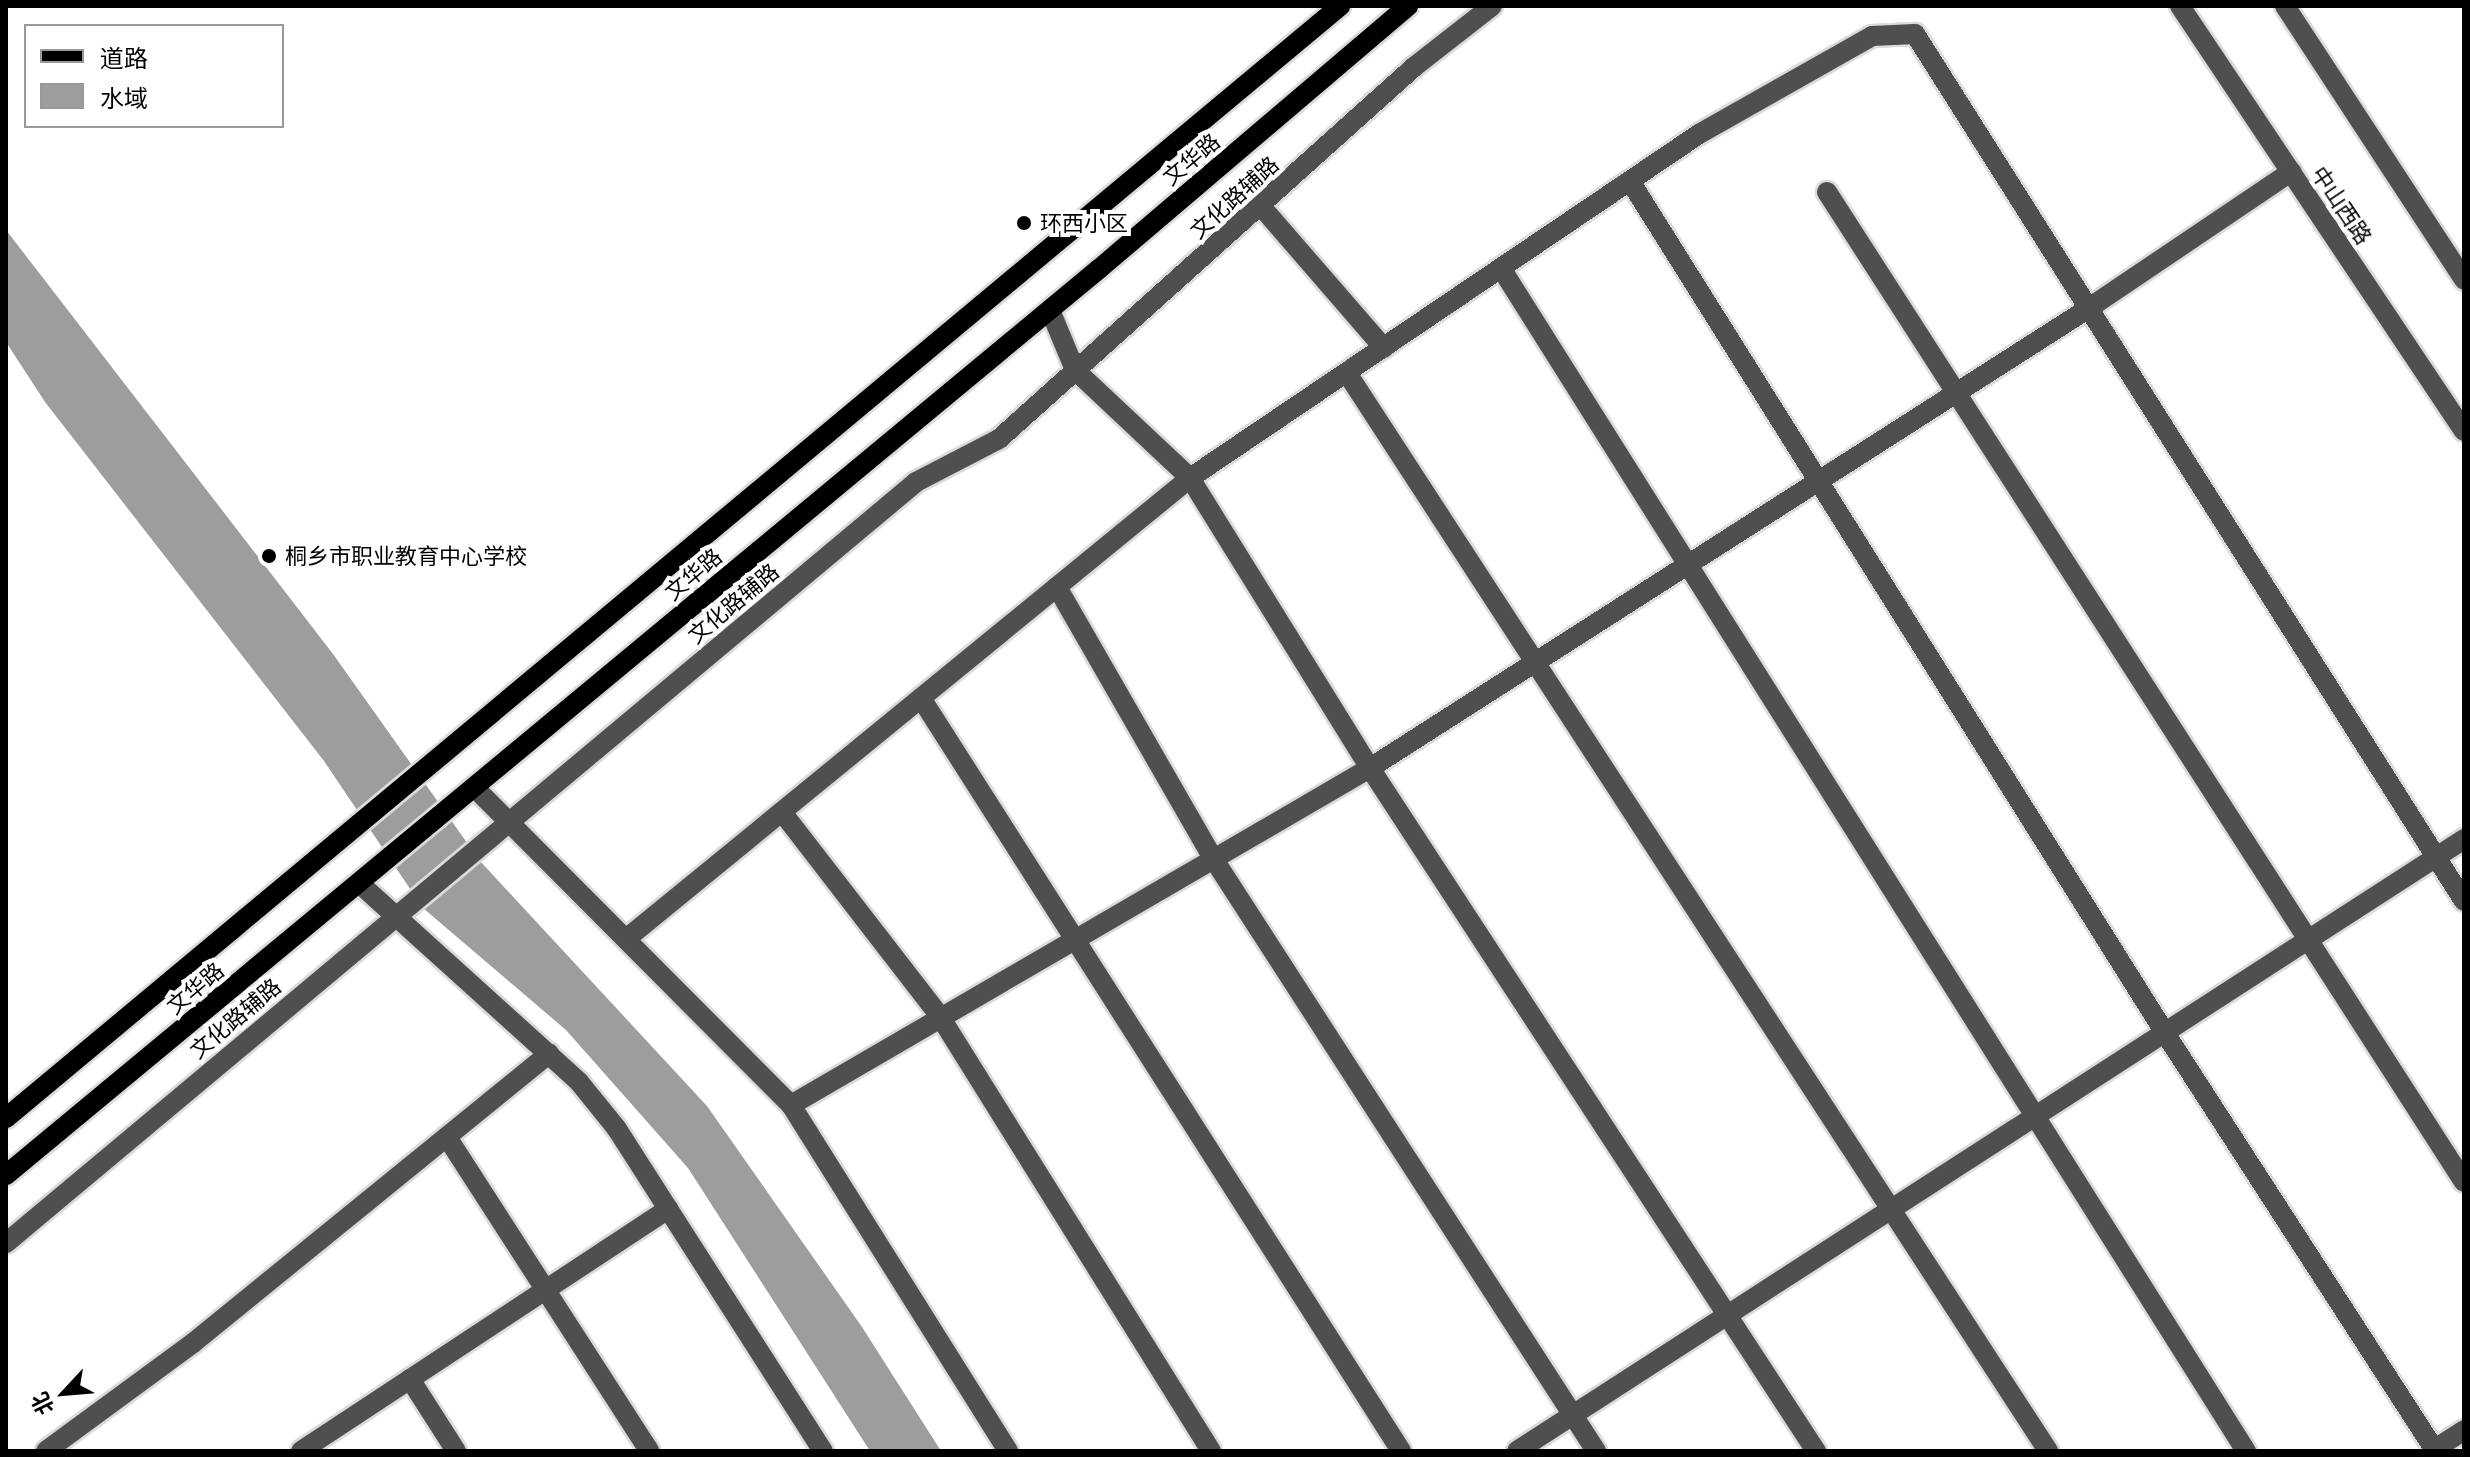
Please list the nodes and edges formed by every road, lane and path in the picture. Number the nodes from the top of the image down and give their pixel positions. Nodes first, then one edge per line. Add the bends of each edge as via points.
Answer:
1 (1340, 6) edge
2 (1408, 6) edge
3 (1492, 6) edge
4 (2180, 6) edge
5 (2285, 6) edge
6 (2291, 172) junction
7 (1630, 181) junction
8 (1827, 192) dead end
9 (1260, 205) junction
10 (1501, 268) junction
11 (2464, 280) edge
12 (2089, 308) junction
13 (1050, 310) junction
14 (1384, 348) junction
15 (1075, 370) junction
16 (1347, 373) junction
17 (1956, 393) junction
18 (2464, 431) edge
19 (1190, 478) junction
20 (1818, 481) junction
21 (1687, 565) junction
22 (1057, 587) junction
23 (1535, 662) junction
24 (921, 698) junction
25 (1370, 768) junction
26 (474, 787) junction
27 (782, 812) junction
28 (508, 820) junction
29 (2464, 839) edge
30 (1213, 858) junction
31 (2435, 858) junction
32 (359, 883) junction
33 (2464, 901) edge
34 (393, 914) junction
35 (626, 939) junction
36 (1075, 939) junction
37 (2306, 941) junction
38 (941, 1018) junction
39 (2165, 1033) junction
40 (549, 1054) junction
41 (791, 1105) junction
42 (6, 1118) edge
43 (2033, 1119) junction
44 (447, 1137) junction
45 (6, 1175) edge
46 (2464, 1182) edge
47 (668, 1209) junction
48 (1892, 1211) junction
49 (6, 1243) edge
50 (546, 1290) junction
51 (1727, 1317) junction
52 (410, 1379) junction
53 (1573, 1415) junction
54 (2464, 1430) edge
55 (46, 1451) edge
56 (301, 1451) edge
57 (456, 1451) edge
58 (649, 1451) edge
59 (823, 1451) edge
60 (1008, 1451) edge
61 (1211, 1451) edge
62 (1401, 1451) edge
63 (1517, 1451) edge
64 (1596, 1451) edge
65 (1816, 1451) edge
66 (2048, 1451) edge
67 (2246, 1451) edge
68 (2434, 1451) edge

1 - 42 main road, 文华路
2 - 13 main road, 文华路
3 - 9 street, 文化路辅路 via 1414,67
4 - 6 street, 中山西路
5 - 11 street
6 - 12 street
6 - 18 street, 中山西路
7 - 10 street
7 - 12 street via 1699,134 1872,36 1915,34
7 - 20 street
8 - 17 street
9 - 14 street
9 - 15 street, 文化路辅路
10 - 14 street
10 - 21 street
12 - 17 street
12 - 31 street
13 - 15 street
13 - 26 main road, 文华路
14 - 16 street
15 - 19 street
15 - 28 street, 文化路辅路 via 999,439 916,482
16 - 19 street
16 - 23 street
17 - 20 street
17 - 37 street
19 - 22 street
19 - 25 street
20 - 21 street
20 - 39 street
21 - 23 street
21 - 43 street
22 - 24 street
22 - 30 street
23 - 25 street
23 - 48 street
24 - 27 street
24 - 36 street
25 - 30 street
25 - 51 street
26 - 28 street
26 - 32 main road, 文华路
27 - 35 street
27 - 38 street
28 - 34 street, 文化路辅路
28 - 35 street
29 - 31 street
30 - 36 street
30 - 53 street
31 - 33 street
31 - 37 street
32 - 34 street
32 - 45 main road, 文华路
34 - 40 street
34 - 49 street, 文化路辅路
35 - 41 street
36 - 38 street
36 - 62 street
37 - 39 street
37 - 46 street
38 - 41 street
38 - 61 street
39 - 43 street
39 - 68 street
40 - 44 street
40 - 47 street via 617,1129
41 - 60 street
43 - 48 street
43 - 67 street
44 - 50 street
44 - 55 street via 193,1343
47 - 50 street
47 - 59 street
48 - 51 street
48 - 66 street
50 - 52 street
50 - 58 street
51 - 53 street
51 - 65 street
52 - 56 street
52 - 57 street
53 - 63 street
53 - 64 street
54 - 68 street

